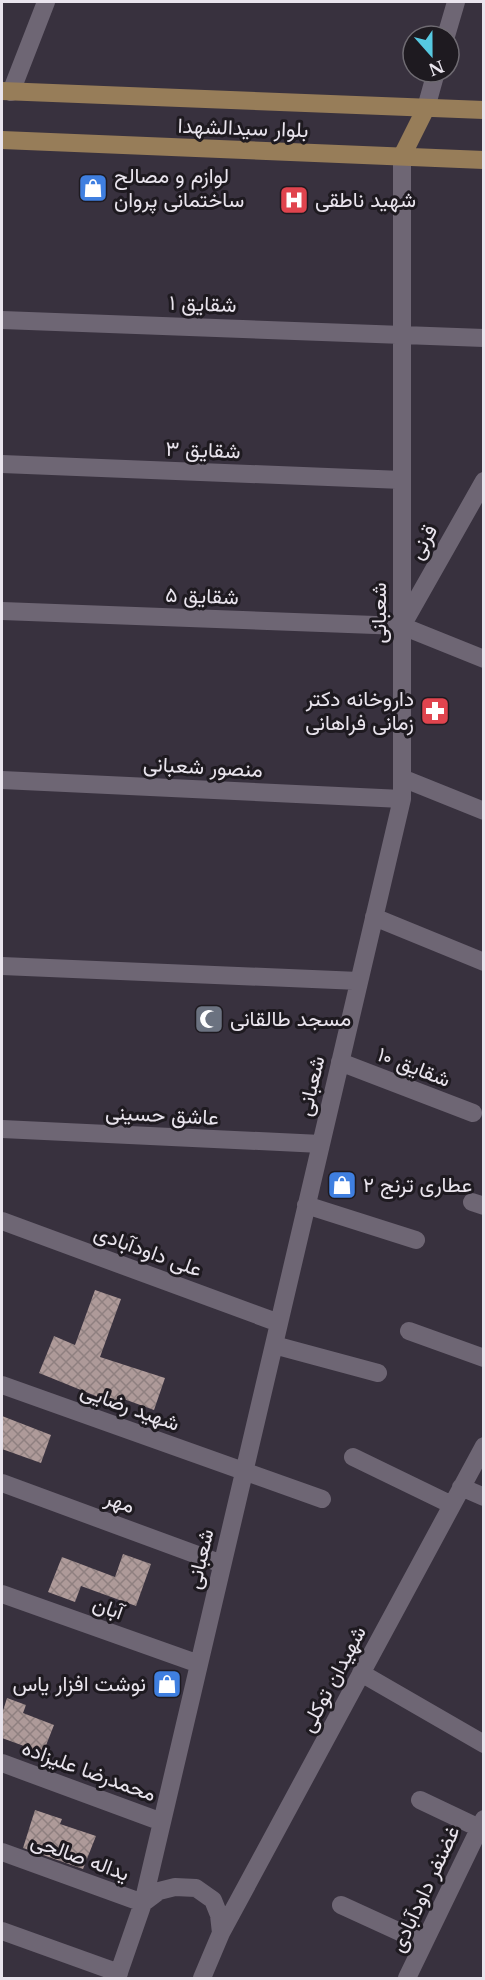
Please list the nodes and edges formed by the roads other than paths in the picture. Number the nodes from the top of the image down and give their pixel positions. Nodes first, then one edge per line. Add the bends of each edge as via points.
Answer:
1 (46, 2) edge
2 (456, 2) edge
3 (450, 24) edge
4 (433, 84) edge
5 (6, 91) edge
6 (426, 108) junction
7 (483, 110) edge
8 (2, 140) edge
9 (402, 156) junction
10 (483, 160) edge
11 (2, 320) edge
12 (402, 334) junction
13 (483, 338) edge
14 (2, 464) edge
15 (402, 480) junction
16 (483, 481) edge
17 (477, 504) edge
18 (2, 611) edge
19 (402, 626) junction
20 (483, 659) edge
21 (402, 777) junction
22 (2, 780) edge
23 (402, 799) junction
24 (483, 811) edge
25 (374, 917) junction
26 (483, 962) edge
27 (2, 966) edge
28 (359, 981) junction
29 (340, 1062) junction
30 (472, 1113) dead end
31 (2, 1129) edge
32 (321, 1144) junction
33 (306, 1205) junction
34 (2, 1221) edge
35 (416, 1240) dead end
36 (279, 1323) junction
37 (409, 1331) dead end
38 (274, 1345) junction
39 (483, 1358) edge
40 (378, 1373) dead end
41 (2, 1384) edge
42 (483, 1446) edge
43 (352, 1458) dead end
44 (244, 1472) junction
45 (2, 1483) edge
46 (461, 1487) junction
47 (483, 1497) edge
48 (322, 1500) dead end
49 (452, 1505) junction
50 (222, 1564) junction
51 (2, 1594) edge
52 (199, 1664) junction
53 (361, 1673) junction
54 (483, 1744) edge
55 (2, 1763) edge
56 (420, 1800) dead end
57 (162, 1822) junction
58 (481, 1824) edge
59 (2, 1852) edge
60 (143, 1903) junction
61 (341, 1905) dead end
62 (2, 1931) edge
63 (221, 1933) junction
64 (424, 1943) junction
65 (118, 1976) edge
66 (203, 1978) edge
67 (407, 1978) edge

1 - 5 street
2 - 3 street
4 - 6 street
5 - 6 main road, بلوار سیدالشهدا
6 - 7 main road, بلوار سیدالشهدا
6 - 9 main road
8 - 9 main road, بلوار سیدالشهدا
9 - 10 main road, بلوار سیدالشهدا
9 - 12 street, شعبانی
11 - 12 street, شقایق ۱
12 - 13 street, شقایق ۱
12 - 15 street, شعبانی
14 - 15 street, شقایق ۳
15 - 19 street, شعبانی
16 - 17 street, قرنی
17 - 19 street, قرنی
18 - 19 street, شقایق ۵
19 - 20 street
19 - 21 street, شعبانی
21 - 23 street, شعبانی
21 - 24 street
22 - 23 street, منصور شعبانی
23 - 25 street, شعبانی
25 - 26 street
25 - 28 street, شعبانی
27 - 28 street
28 - 29 street, شعبانی
29 - 30 street, شقایق ۱۰
29 - 32 street, شعبانی
31 - 32 street, عاشق حسینی
32 - 33 street, شعبانی
33 - 35 street
33 - 36 street, شعبانی
34 - 36 street, علی داودآبادی
36 - 38 street, شعبانی
37 - 39 street
38 - 40 street
38 - 44 street, شعبانی
41 - 44 street, شهید رضایی
42 - 46 street, شهیدان توکلی
43 - 49 street
44 - 48 street, شهید رضایی
44 - 50 street, شعبانی
45 - 50 street, مهر
46 - 47 street
46 - 49 street, شهیدان توکلی
49 - 53 street, شهیدان توکلی
50 - 52 street, شعبانی
51 - 52 street, آبان
52 - 57 street, شعبانی
53 - 54 street
53 - 63 street, شهیدان توکلی
55 - 57 street, محمدرضا علیزاده
56 - 58 street
57 - 60 street, شعبانی
58 - 64 street, غضنفر داودآبادی
59 - 60 street, یداله صالحی
60 - 63 street via 159,1891 196,1888 213,1900
60 - 65 street, شعبانی
61 - 64 street
62 - 65 street
63 - 66 street, شهیدان توکلی
64 - 67 street, غضنفر داودآبادی

